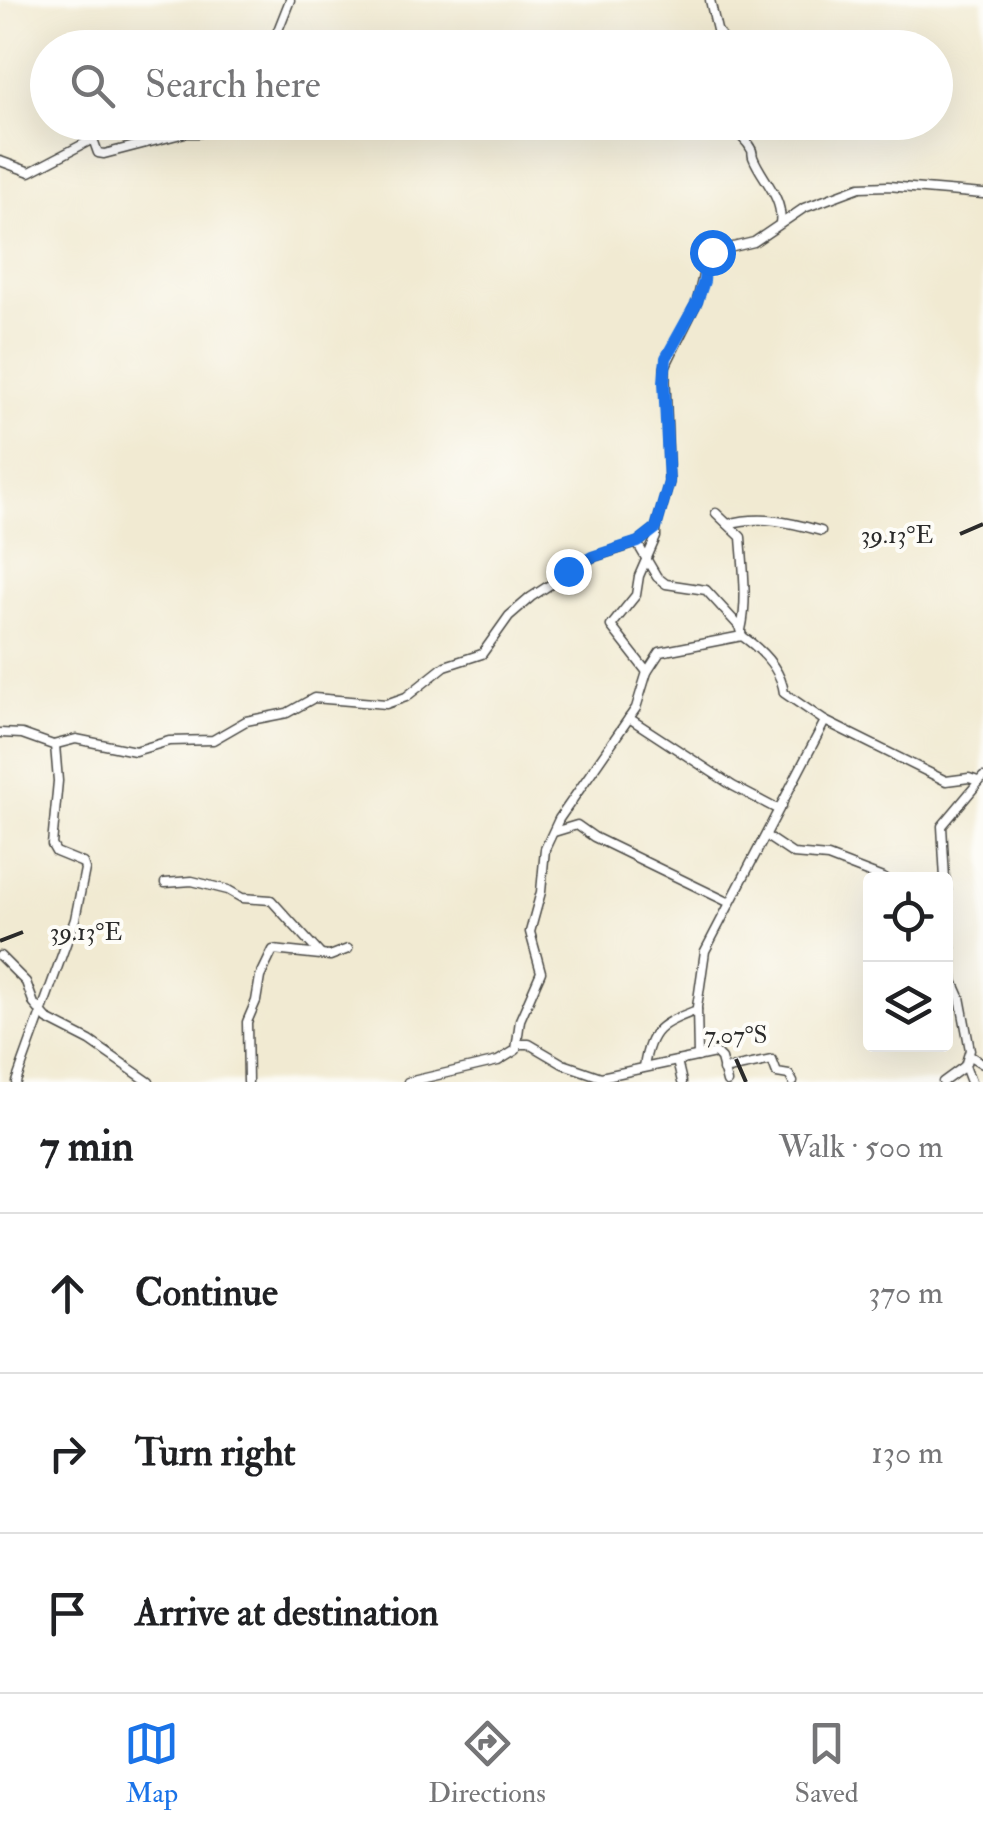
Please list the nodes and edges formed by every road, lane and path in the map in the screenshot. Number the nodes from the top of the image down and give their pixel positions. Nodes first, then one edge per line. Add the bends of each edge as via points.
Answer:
1 (290, 0) edge
2 (710, 0) edge
3 (278, 30) edge
4 (717, 30) edge
5 (91, 140) edge
6 (93, 140) edge
7 (165, 140) edge
8 (743, 140) edge
9 (0, 162) edge
10 (983, 194) edge
11 (780, 223) junction
12 (716, 513) dead end
13 (728, 524) junction
14 (656, 528) junction
15 (821, 531) dead end
16 (637, 542) junction
17 (646, 558) junction
18 (741, 633) junction
19 (647, 672) junction
20 (629, 718) junction
21 (825, 721) junction
22 (0, 732) edge
23 (55, 745) junction
24 (980, 779) edge
25 (946, 781) junction
26 (962, 800) junction
27 (778, 809) junction
28 (554, 832) junction
29 (766, 836) junction
30 (865, 872) edge
31 (945, 872) edge
32 (165, 883) dead end
33 (728, 902) junction
34 (348, 949) dead end
35 (321, 954) junction
36 (0, 956) edge
37 (952, 962) edge
38 (697, 1010) junction
39 (42, 1013) junction
40 (518, 1044) junction
41 (970, 1056) junction
42 (698, 1057) junction
43 (677, 1061) junction
44 (983, 1064) edge
45 (965, 1066) junction
46 (644, 1067) junction
47 (724, 1070) junction
48 (16, 1082) edge
49 (150, 1082) edge
50 (248, 1082) edge
51 (408, 1082) edge
52 (682, 1082) edge
53 (727, 1082) edge
54 (793, 1082) edge
55 (943, 1082) edge
56 (971, 1082) edge

1 - 3 street
2 - 4 street
5 - 9 street via 30,172
6 - 7 street via 104,154
8 - 11 street via 766,177
10 - 11 street via 860,187
11 - 14 street via 754,242 706,256 697,302 666,358 669,482
12 - 13 street
13 - 15 street via 792,520
13 - 18 street via 742,537
14 - 16 street
14 - 17 street
16 - 17 street
16 - 23 street via 568,571 509,616 482,654 446,666 400,699 377,706 314,698 213,740 139,750 76,739
17 - 18 street via 666,584 706,590
17 - 19 street via 632,602 611,626
18 - 19 street via 664,650
18 - 21 street via 768,658 784,694
19 - 20 street
20 - 27 street
20 - 28 street
21 - 25 street
21 - 27 street
22 - 23 street
23 - 39 street via 52,845 84,862 85,869
24 - 25 street
24 - 26 street
25 - 26 street
26 - 31 street via 942,826
27 - 29 street
28 - 33 street via 578,825
28 - 40 street via 530,932 541,972 520,1020
29 - 30 street via 793,854 828,857
29 - 33 street
32 - 35 street via 192,880 242,898 271,900
33 - 38 street via 701,961
34 - 35 street
35 - 50 street via 275,948 270,954 246,1022
36 - 39 street via 26,982
37 - 41 street
38 - 42 street
38 - 46 street via 652,1036
39 - 48 street
39 - 49 street
40 - 46 street via 602,1077
40 - 51 street via 498,1062
41 - 44 street
41 - 45 street
42 - 43 street
42 - 47 street via 715,1053
43 - 46 street
43 - 52 street
45 - 55 street
45 - 56 street
47 - 53 street
47 - 54 street via 772,1060

